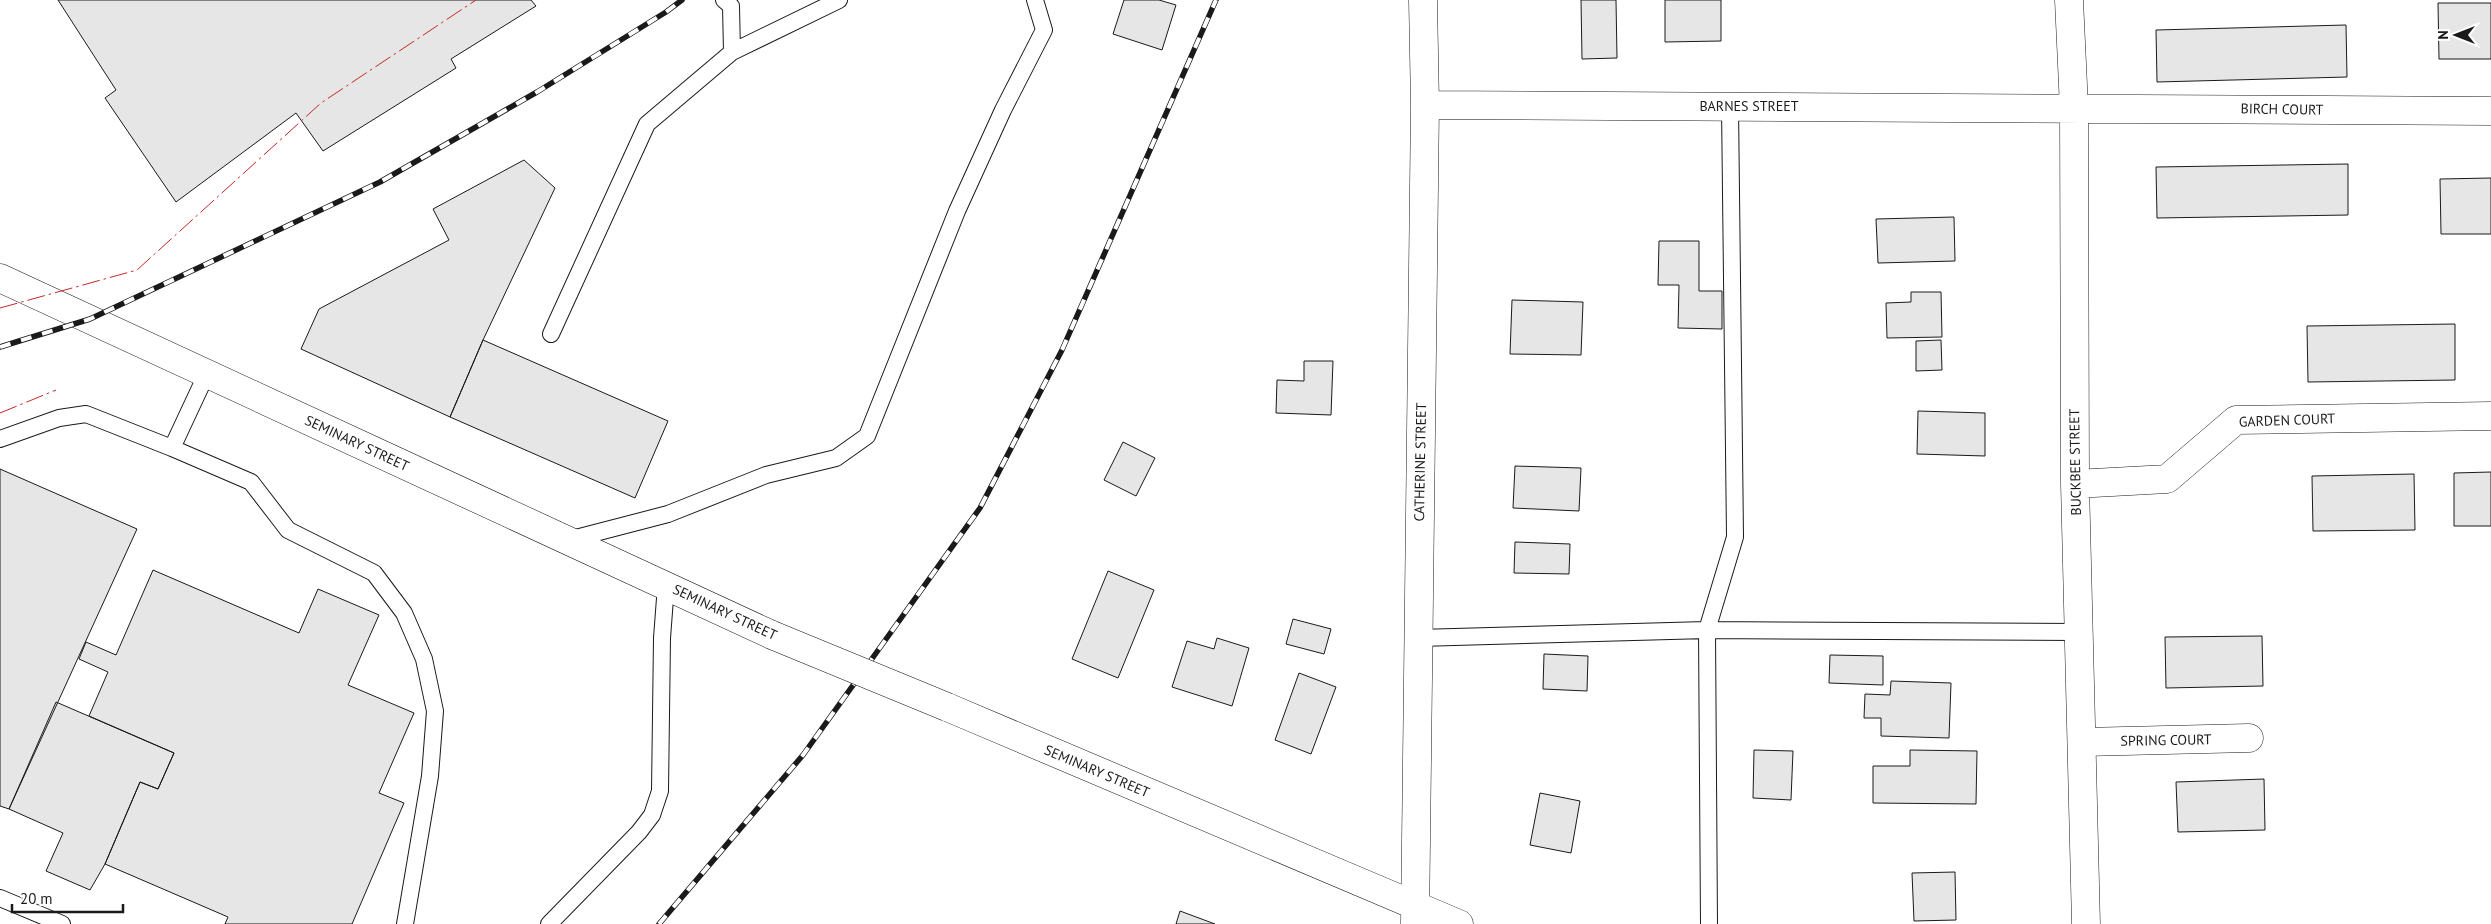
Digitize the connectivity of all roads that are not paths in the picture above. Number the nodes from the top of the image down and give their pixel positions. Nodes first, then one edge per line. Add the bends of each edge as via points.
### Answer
1 (724, 0) edge
2 (839, 0) edge
3 (1035, 0) edge
4 (1423, 0) edge
5 (2069, 0) edge
6 (732, 52) junction
7 (1425, 105) junction
8 (1730, 106) junction
9 (2074, 107) junction
10 (2491, 110) edge
11 (0, 278) edge
12 (551, 334) dead end
13 (207, 373) junction
14 (2491, 416) edge
15 (0, 439) edge
16 (172, 448) junction
17 (2074, 484) junction
18 (568, 540) junction
19 (666, 585) junction
20 (1707, 630) junction
21 (2080, 632) junction
22 (1418, 638) junction
23 (2249, 738) dead end
24 (2082, 742) junction
25 (0, 898) edge
26 (1415, 915) edge
27 (62, 924) edge
28 (405, 924) edge
29 (549, 924) edge
30 (1459, 924) edge
31 (1709, 924) edge
32 (2086, 924) edge

1 - 6 lane via 731,6
2 - 6 lane
3 - 18 lane via 1044,30 957,212 867,436 836,458 766,475 668,514
4 - 7 street, CATHERINE STREET
5 - 9 street, BUCKBEE STREET
6 - 12 lane via 647,124
7 - 8 street, BARNES STREET
7 - 22 street, CATHERINE STREET
8 - 9 street, BARNES STREET
8 - 20 lane via 1736,537
9 - 10 street, BIRCH COURT
9 - 17 street, BUCKBEE STREET
11 - 13 street, SEMINARY STREET
13 - 16 lane
13 - 18 street, SEMINARY STREET
14 - 17 street, GARDEN COURT via 2236,420 2167,479
15 - 16 lane via 59,418 86,414
16 - 28 lane via 251,482 288,530 374,573 404,613 424,660 435,711 430,776
17 - 21 street, BUCKBEE STREET
18 - 19 street, SEMINARY STREET
19 - 26 street, SEMINARY STREET, bridge via 772,635 947,708
19 - 29 lane via 660,791 652,815
20 - 21 lane
20 - 22 lane
20 - 31 lane
21 - 24 street, BUCKBEE STREET
22 - 26 street, CATHERINE STREET
23 - 24 street, SPRING COURT
24 - 32 street, BUCKBEE STREET
25 - 27 lane
26 - 30 street, SEMINARY STREET

